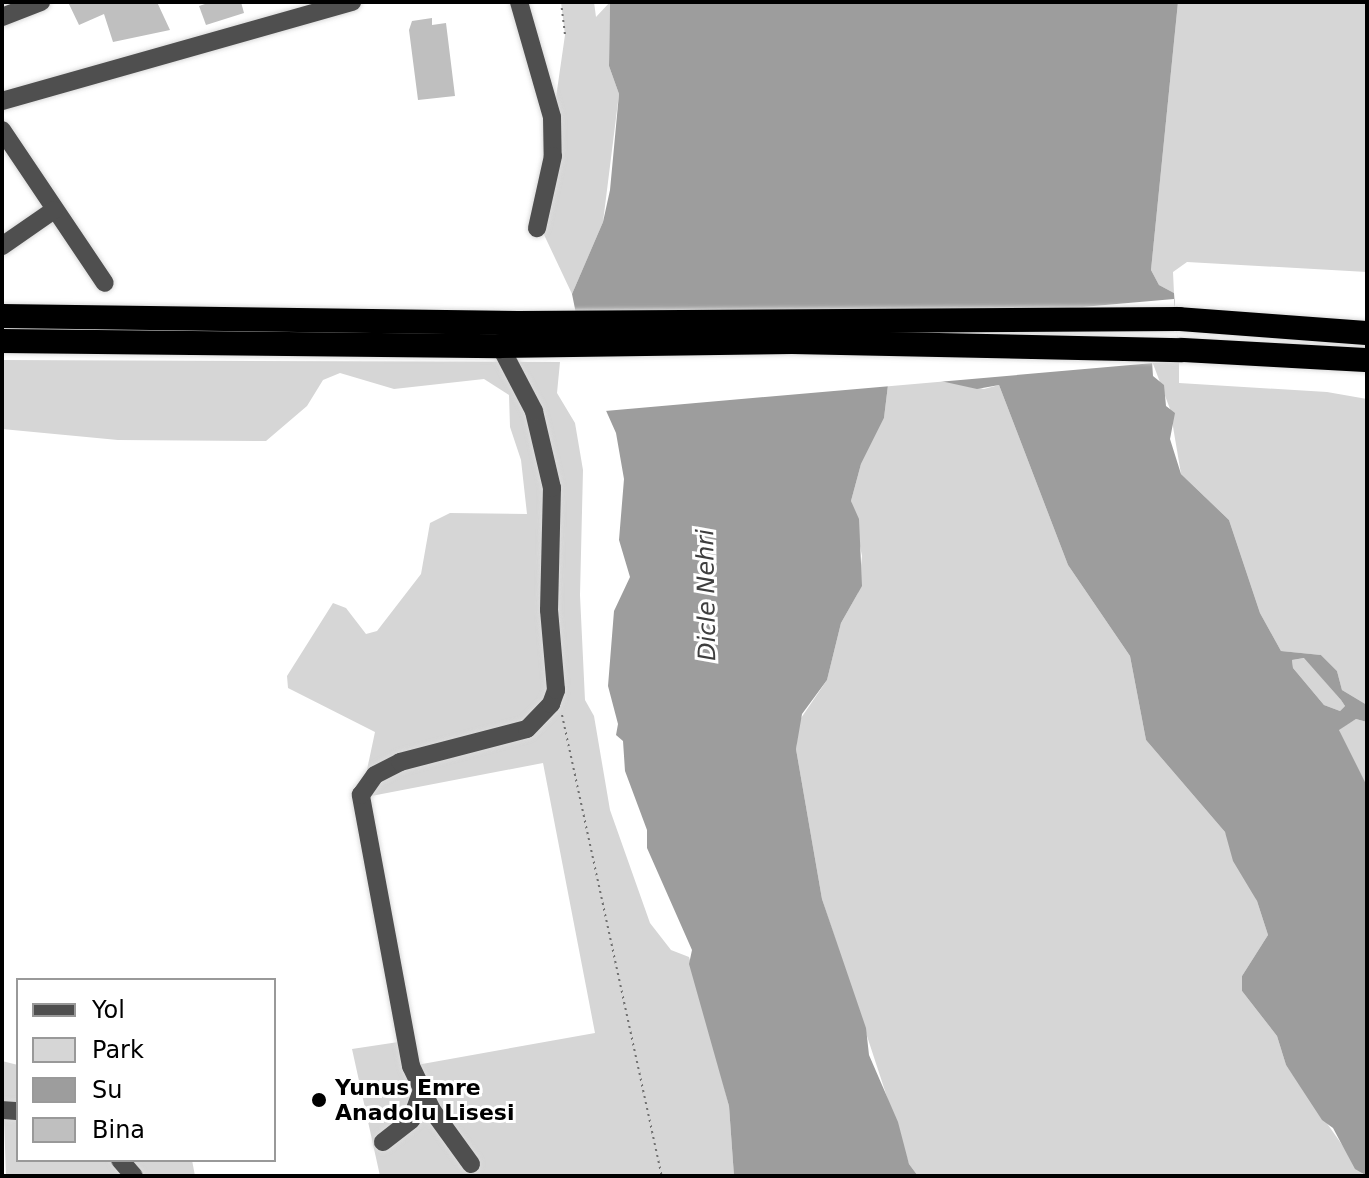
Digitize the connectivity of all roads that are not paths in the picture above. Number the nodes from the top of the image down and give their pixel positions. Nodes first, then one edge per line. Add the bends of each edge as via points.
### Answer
1 (41, 2) edge
2 (352, 2) edge
3 (519, 2) edge
4 (297, 8) edge
5 (2, 17) edge
6 (2, 101) edge
7 (2, 130) edge
8 (54, 210) junction
9 (537, 228) dead end
10 (2, 246) edge
11 (105, 283) dead end
12 (2, 316) edge
13 (1367, 333) edge
14 (513, 339) junction
15 (2, 341) edge
16 (1367, 360) edge
17 (421, 1093) junction
18 (383, 1142) dead end
19 (471, 1164) dead end

1 - 5 street
2 - 4 street
3 - 9 street via 552,117 553,156
4 - 6 street
7 - 8 street
8 - 10 street
8 - 11 street
12 - 14 highway
13 - 14 highway via 1179,319
14 - 15 highway
14 - 16 highway via 1182,350
14 - 17 street via 552,488 549,610 556,690 551,704 527,729 400,762 375,775 361,795 409,1058
17 - 18 street via 411,1120
17 - 19 street

